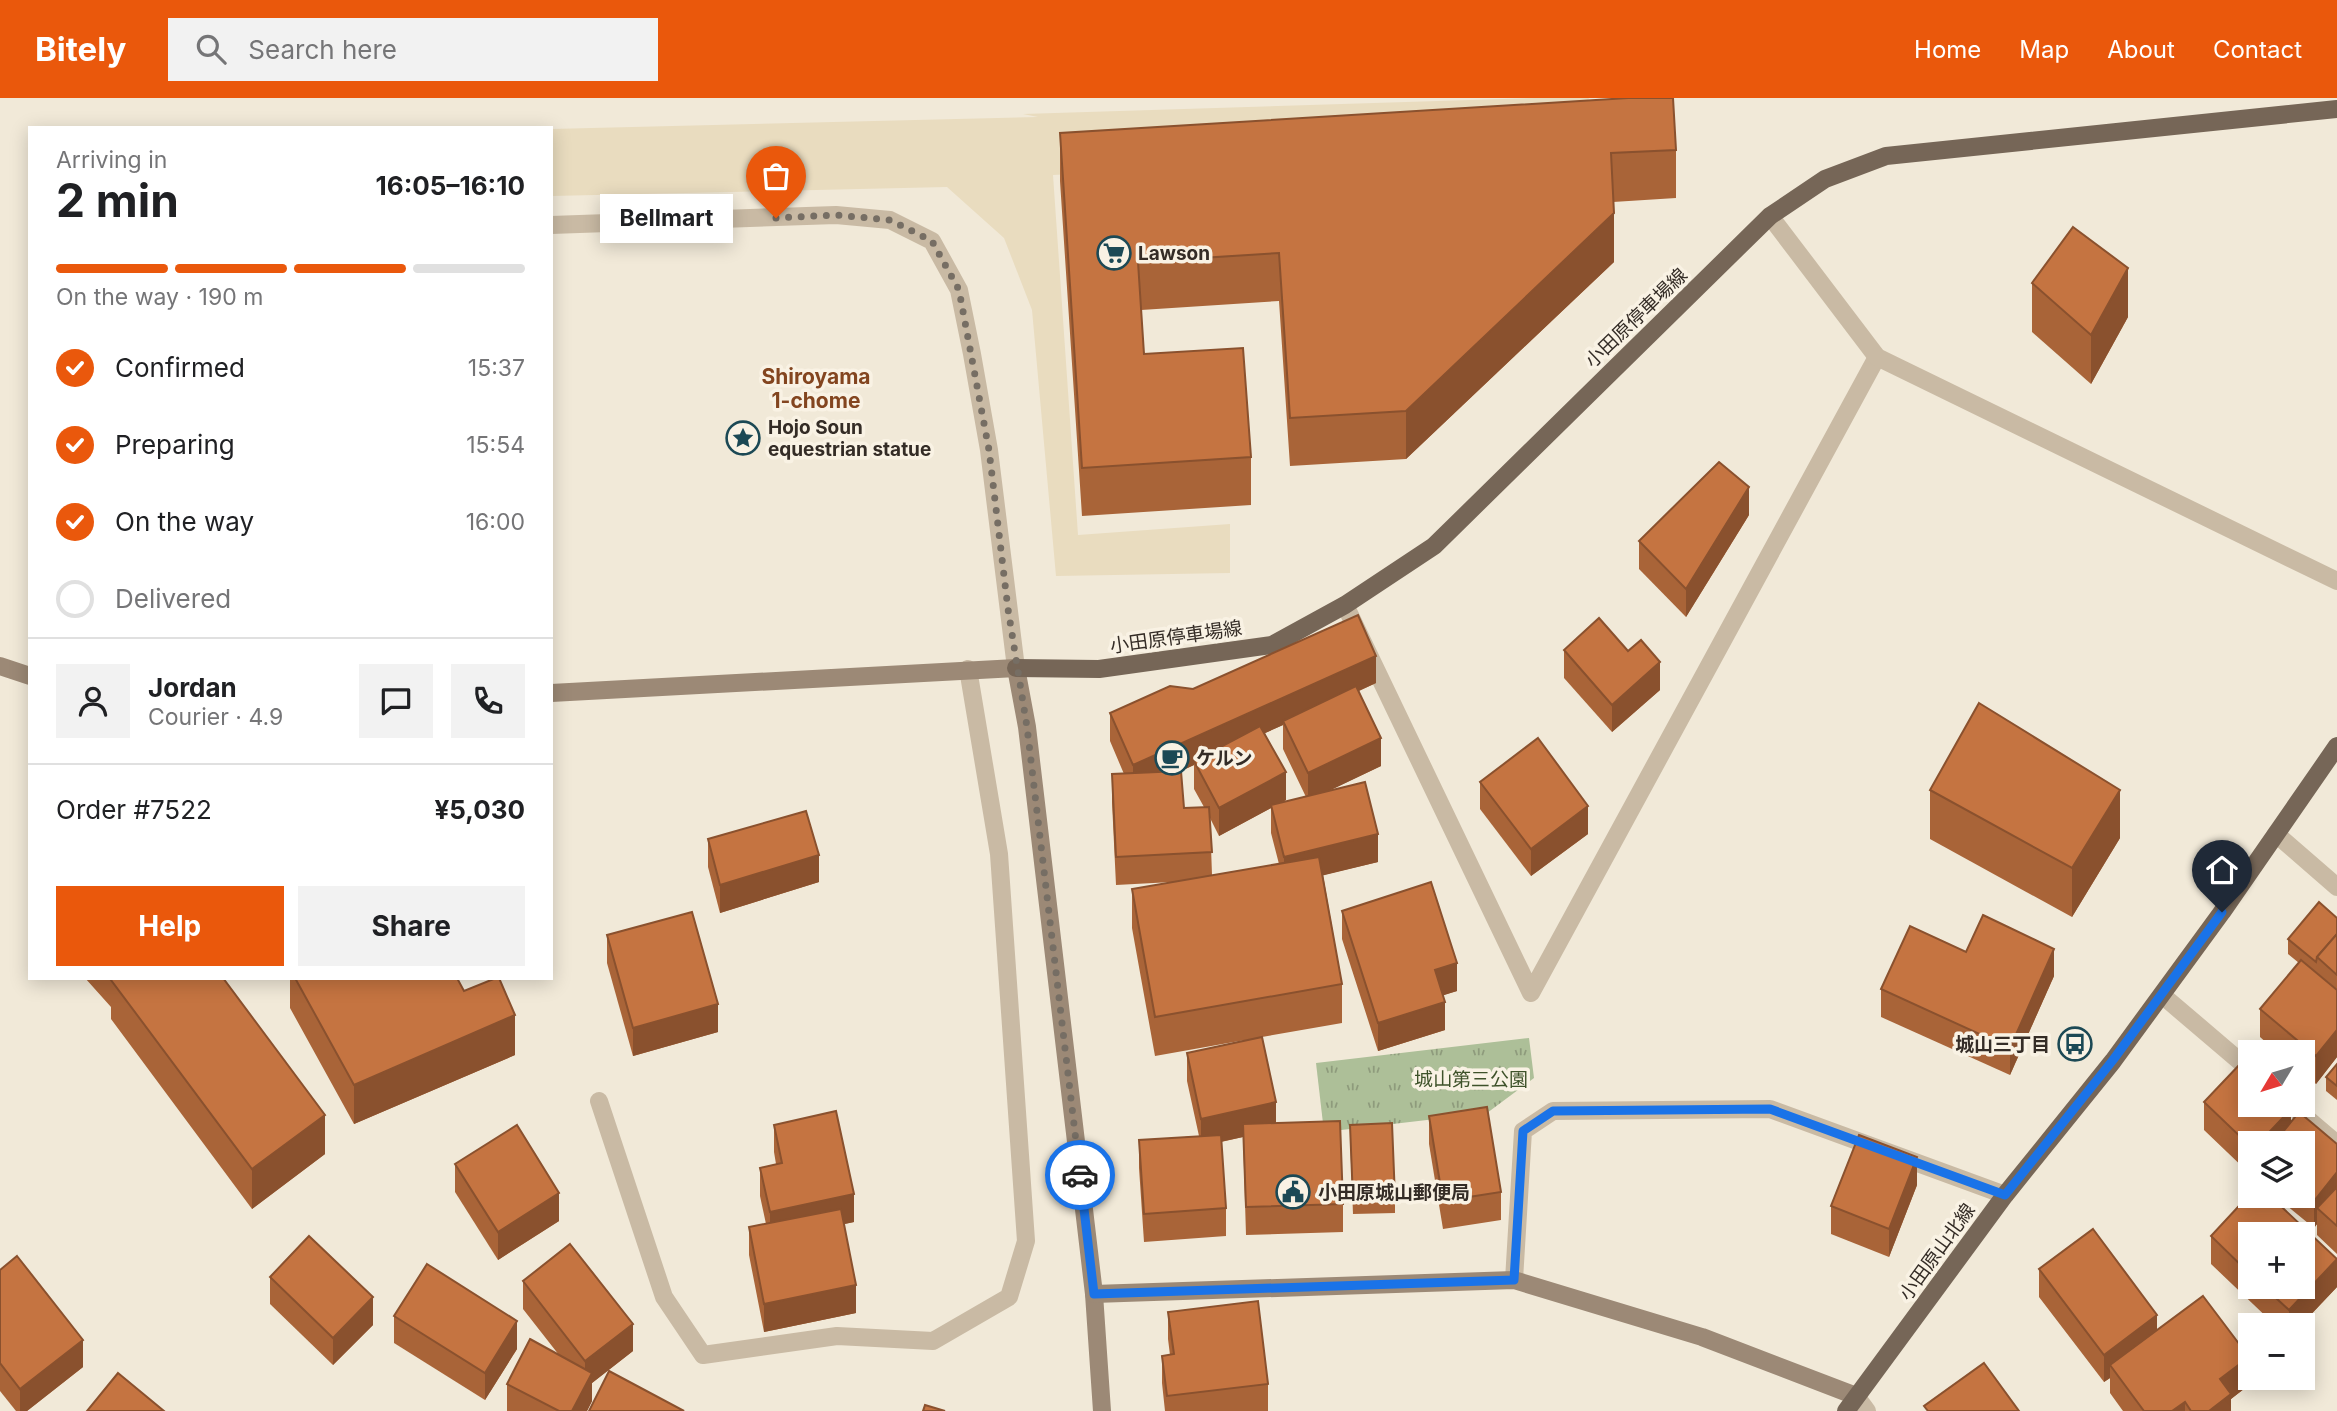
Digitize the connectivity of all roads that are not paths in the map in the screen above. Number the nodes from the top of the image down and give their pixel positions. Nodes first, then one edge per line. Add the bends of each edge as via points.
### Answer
1 (2337, 109) edge
2 (1770, 216) junction
3 (553, 225) edge
4 (1877, 357) junction
5 (2337, 581) edge
6 (1345, 606) junction
7 (0, 666) edge
8 (1016, 668) junction
9 (968, 669) junction
10 (28, 675) edge
11 (553, 693) edge
12 (2337, 746) edge
13 (2276, 834) junction
14 (2337, 887) edge
15 (2161, 995) junction
16 (2238, 1060) edge
17 (599, 1101) dead end
18 (2305, 1117) edge
19 (2337, 1144) edge
20 (2005, 1195) junction
21 (1514, 1280) junction
22 (1094, 1294) junction
23 (1856, 1406) edge
24 (1102, 1411) edge

1 - 2 main road, 小田原停車場線 via 1886,156 1825,179
2 - 4 street
2 - 6 main road, 小田原停車場線 via 1434,546
3 - 8 street via 836,215 890,220 932,241 959,290 972,354 989,450
4 - 5 street
4 - 6 street via 1531,993
6 - 8 main road, 小田原停車場線 via 1272,645 1099,669
7 - 10 street
8 - 9 street
8 - 22 street via 1027,727
9 - 11 street
9 - 17 street via 999,854 1026,1241 1009,1297 933,1341 837,1336 703,1355 664,1297
12 - 13 main road, 小田原山北線
13 - 14 street
13 - 15 main road, 小田原山北線
15 - 16 street
15 - 20 main road, 小田原山北線
18 - 19 street
20 - 21 street via 1770,1109 1553,1111 1523,1131
20 - 23 main road, 小田原山北線
21 - 22 street
21 - 23 street via 1702,1337
22 - 24 street

